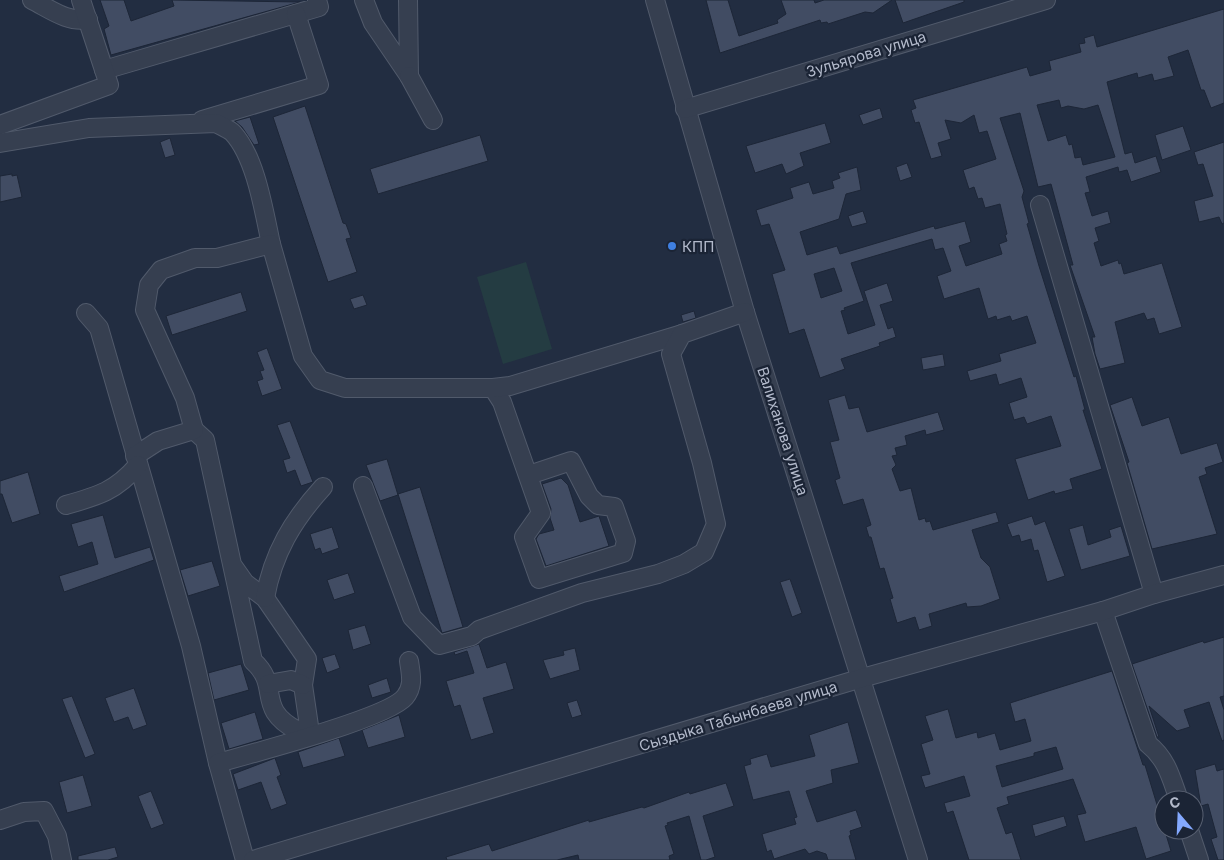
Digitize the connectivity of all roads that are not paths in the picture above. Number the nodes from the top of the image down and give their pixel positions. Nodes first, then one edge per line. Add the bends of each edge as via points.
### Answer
1 (32, 0) edge
2 (81, 0) edge
3 (317, 0) edge
4 (364, 0) edge
5 (408, 0) edge
6 (655, 0) edge
7 (1046, 0) edge
8 (296, 14) junction
9 (88, 18) junction
10 (104, 70) junction
11 (410, 76) junction
12 (685, 109) junction
13 (433, 120) dead end
14 (194, 122) junction
15 (0, 124) edge
16 (0, 143) edge
17 (1040, 205) dead end
18 (271, 244) junction
19 (745, 312) junction
20 (86, 313) dead end
21 (682, 334) junction
22 (493, 388) junction
23 (194, 430) junction
24 (137, 460) junction
25 (530, 475) junction
26 (364, 486) dead end
27 (323, 487) dead end
28 (66, 505) dead end
29 (234, 566) junction
30 (1224, 575) edge
31 (1154, 594) junction
32 (265, 598) junction
33 (1103, 612) junction
34 (409, 661) dead end
35 (862, 678) junction
36 (268, 684) junction
37 (303, 685) junction
38 (306, 732) junction
39 (218, 763) junction
40 (1175, 790) edge
41 (0, 820) edge
42 (1192, 840) edge
43 (300, 854) edge
44 (62, 860) edge
45 (245, 860) edge
46 (252, 860) edge
47 (918, 860) edge
48 (1199, 860) edge

1 - 9 street via 69,19 79,21
2 - 9 street
3 - 8 street via 319,7
4 - 11 street via 373,23
5 - 11 street
6 - 12 street, Валиханова улица
7 - 12 street, Зульярова улица
8 - 10 street
8 - 14 street via 319,86
9 - 10 street
10 - 15 street via 109,85
11 - 13 street
12 - 19 street, Валиханова улица
14 - 16 street via 89,128
14 - 18 street via 216,123 232,132 245,150
17 - 31 street
18 - 22 street via 303,356 320,380 345,388
18 - 23 street via 217,258 194,258 161,270 149,285 145,310 182,390
19 - 21 street
19 - 35 street, Валиханова улица
20 - 24 street via 99,328
21 - 22 street via 510,386
21 - 26 street via 672,354 716,524 704,552 684,564 658,574 582,593 479,630 472,636 439,645 412,617
22 - 25 street via 502,402
23 - 24 street via 158,441
23 - 29 street via 204,440
24 - 28 street via 115,488 100,496
24 - 39 street via 188,636
25 - 25 street via 542,513 524,537 538,579 623,553 626,541 614,507 598,505 571,460
27 - 32 street via 303,509 276,554
29 - 32 street via 245,583
29 - 36 street via 253,661 268,677
30 - 31 street, Сыздыка Табынбаева улица
31 - 33 street, Сыздыка Табынбаева улица
32 - 37 street via 307,659
33 - 35 street, Сыздыка Табынбаева улица
33 - 40 street via 1148,744 1160,754
34 - 38 street via 412,683 404,698 384,711
35 - 43 street, Сыздыка Табынбаева улица
35 - 47 street, Валиханова улица
36 - 37 street via 291,680
36 - 38 street via 275,715 285,725
37 - 38 street
38 - 39 street
39 - 45 street
41 - 44 street via 24,812 44,811 57,836
42 - 48 street
43 - 46 street, Сыздыка Табынбаева улица

